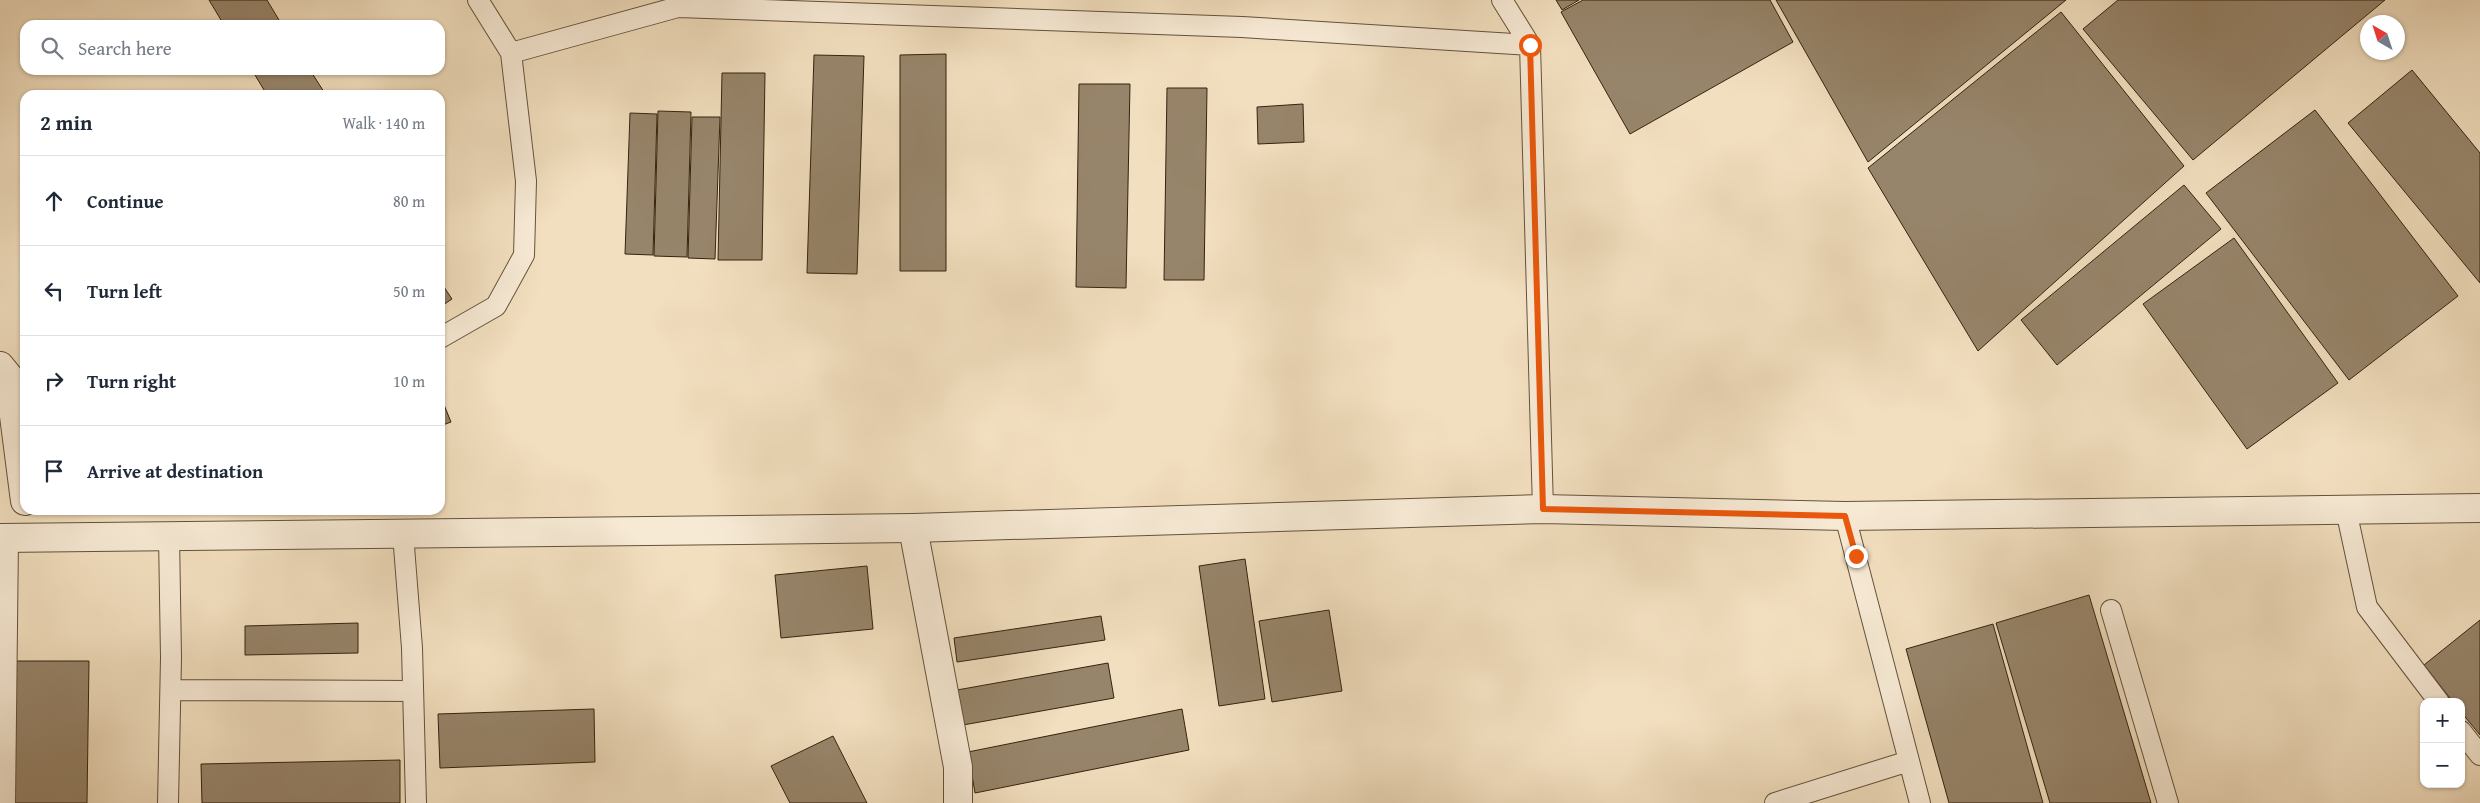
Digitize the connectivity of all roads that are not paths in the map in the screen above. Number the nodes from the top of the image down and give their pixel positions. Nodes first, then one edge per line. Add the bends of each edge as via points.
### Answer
1 (478, 0) edge
2 (1502, 0) edge
3 (1530, 45) junction
4 (511, 53) junction
5 (445, 335) edge
6 (11, 374) edge
7 (20, 456) edge
8 (2480, 508) edge
9 (1543, 509) junction
10 (2346, 510) junction
11 (23, 515) edge
12 (1845, 516) junction
13 (913, 528) junction
14 (403, 534) junction
15 (169, 536) junction
16 (11, 538) edge
17 (2111, 610) dead end
18 (171, 690) junction
19 (413, 691) junction
20 (2436, 698) edge
21 (2465, 736) edge
22 (2480, 755) edge
23 (1909, 761) junction
24 (1, 803) edge
25 (168, 803) edge
26 (416, 803) edge
27 (958, 803) edge
28 (1775, 803) edge
29 (1920, 803) edge
30 (2168, 803) edge

1 - 4 lane
2 - 3 lane
3 - 4 lane via 1242,27 678,7
3 - 9 lane
4 - 5 lane via 526,181 524,255 496,306
6 - 7 street
8 - 10 street
9 - 12 street
9 - 13 street
10 - 12 street
10 - 20 lane via 2367,607
11 - 16 street
12 - 23 lane
13 - 14 street
13 - 27 street via 958,767
14 - 15 street
14 - 19 lane
15 - 16 street
15 - 18 lane
16 - 24 street
17 - 30 lane
18 - 19 lane
18 - 25 lane
19 - 26 lane
21 - 22 lane
23 - 28 lane
23 - 29 lane

